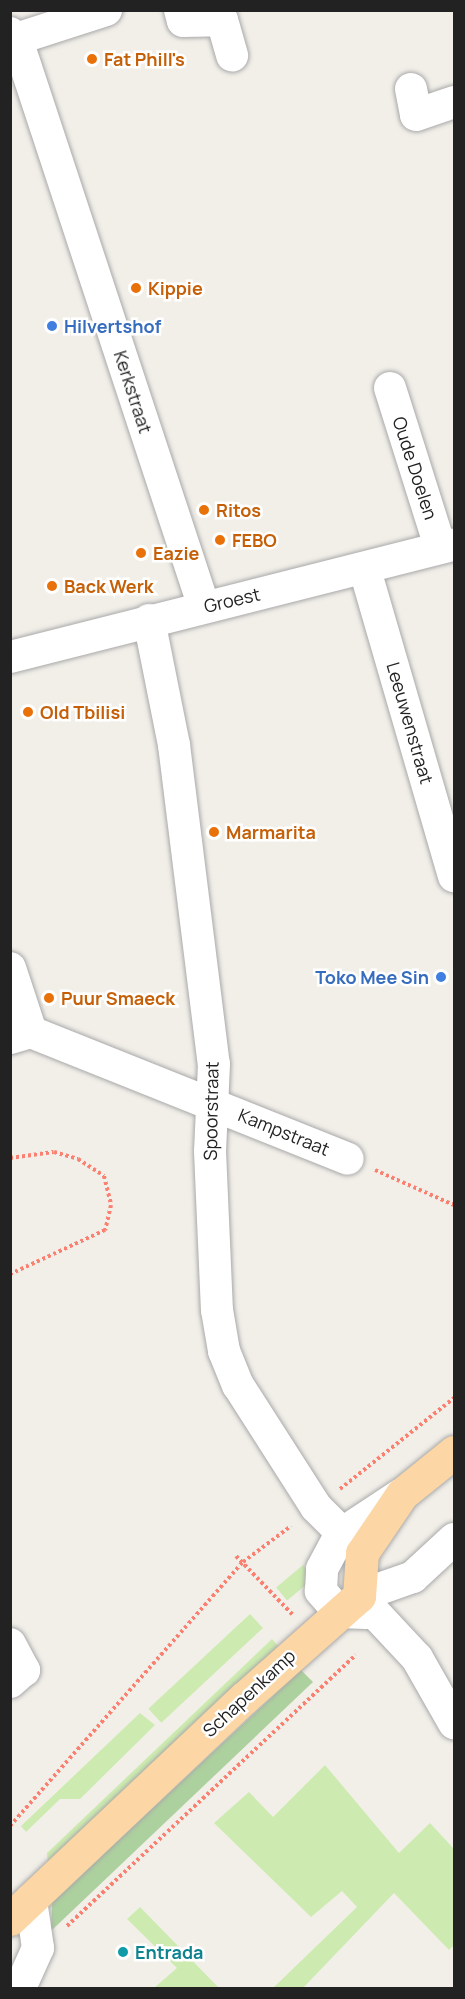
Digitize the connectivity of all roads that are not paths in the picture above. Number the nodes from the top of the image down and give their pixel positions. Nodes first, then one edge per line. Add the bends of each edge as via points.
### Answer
1 (106, 10) edge
2 (180, 10) edge
3 (13, 38) edge
4 (232, 56) dead end
5 (411, 89) dead end
6 (454, 102) edge
7 (390, 388) dead end
8 (447, 546) edge
9 (365, 570) junction
10 (204, 607) junction
11 (149, 620) junction
12 (10, 657) edge
13 (454, 876) edge
14 (10, 968) edge
15 (21, 1035) edge
16 (214, 1106) junction
17 (348, 1158) road end
18 (454, 1452) edge
19 (454, 1539) edge
20 (351, 1543) junction
21 (358, 1607) junction
22 (10, 1644) edge
23 (10, 1682) edge
24 (452, 1710) edge
25 (21, 1909) edge
26 (20, 1989) edge

1 - 3 street, Kerkstraat
2 - 4 street via 183,21 222,20
3 - 10 street, Kerkstraat
5 - 6 street via 416,115
7 - 8 street, Oude Doelen
8 - 9 street, Groest
9 - 10 street, Groest
9 - 13 street, Leeuwenstraat
10 - 11 street, Groest
11 - 12 street, Groest
11 - 16 street, Spoorstraat via 174,745 214,1064
14 - 15 street
15 - 16 street, Kampstraat
16 - 17 street, Kampstraat
16 - 20 street, Spoorstraat via 210,1151 217,1310 224,1352 238,1385 316,1507
18 - 20 main road
19 - 21 street via 413,1577
20 - 21 main road
21 - 24 street via 417,1658
21 - 25 main road, Schapenkamp
22 - 23 street via 24,1670
25 - 26 street via 38,1948

